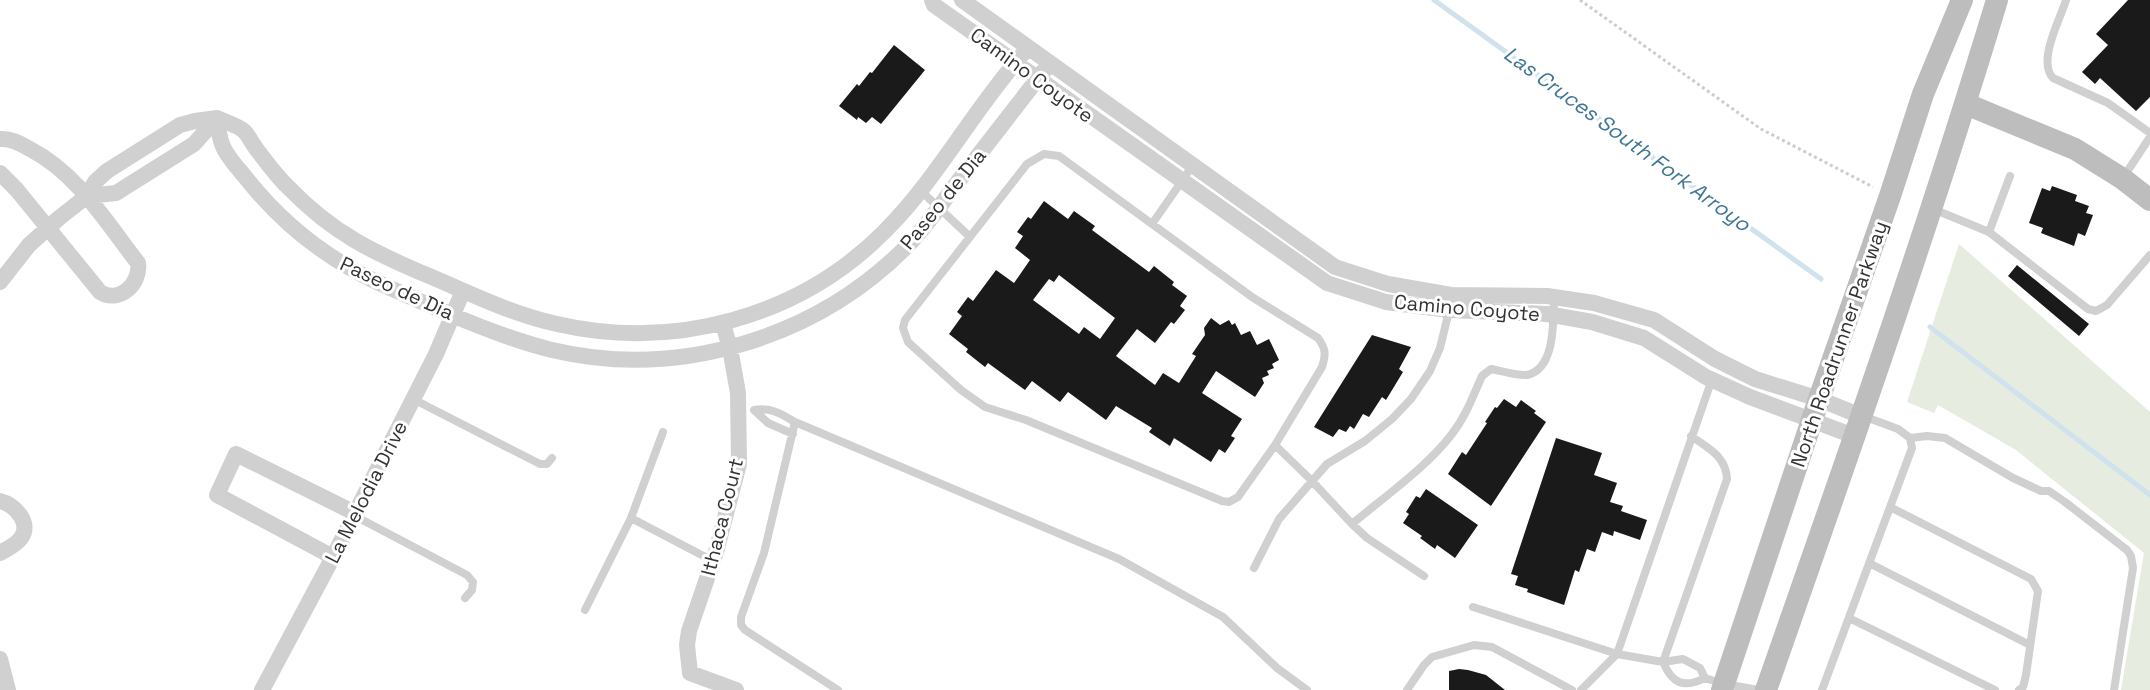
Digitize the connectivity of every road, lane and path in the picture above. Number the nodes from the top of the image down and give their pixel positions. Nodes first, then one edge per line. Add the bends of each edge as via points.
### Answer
1 (932, 0) edge
2 (962, 0) edge
3 (1580, 0) edge
4 (1962, 0) edge
5 (1997, 0) edge
6 (2067, 0) edge
7 (1028, 48) junction
8 (1015, 63) junction
9 (1050, 63) junction
10 (1037, 79) junction
11 (1966, 104) junction
12 (217, 118) junction
13 (2149, 132) edge
14 (0, 139) edge
15 (1193, 165) junction
16 (0, 173) edge
17 (2010, 176) dead end
18 (2123, 179) junction
19 (1182, 181) junction
20 (920, 190) junction
21 (87, 196) junction
22 (1890, 196) junction
23 (2150, 200) edge
24 (938, 208) junction
25 (1930, 208) junction
26 (1152, 224) junction
27 (47, 228) junction
28 (1989, 232) junction
29 (970, 237) junction
30 (2150, 255) edge
31 (0, 282) edge
32 (463, 291) junction
33 (1554, 297) junction
34 (1450, 302) junction
35 (454, 315) junction
36 (1553, 315) junction
37 (723, 324) junction
38 (730, 348) junction
39 (1712, 380) junction
40 (413, 399) junction
41 (1820, 399) junction
42 (747, 408) junction
43 (1812, 421) junction
44 (795, 422) junction
45 (1858, 426) junction
46 (663, 432) dead end
47 (793, 434) junction
48 (1691, 436) junction
49 (1910, 438) junction
50 (1275, 445) junction
51 (552, 458) dead end
52 (1311, 480) junction
53 (0, 501) edge
54 (1890, 507) junction
55 (354, 514) junction
56 (631, 518) junction
57 (1352, 525) junction
58 (0, 553) edge
59 (333, 557) junction
60 (713, 561) junction
61 (1869, 563) junction
62 (1254, 568) dead end
63 (1424, 576) dead end
64 (465, 598) dead end
65 (1473, 607) dead end
66 (585, 610) dead end
67 (1849, 618) junction
68 (2030, 645) junction
69 (1617, 654) junction
70 (0, 659) edge
71 (1664, 662) junction
72 (1717, 684) edge
73 (8, 690) edge
74 (262, 690) edge
75 (736, 690) edge
76 (838, 690) edge
77 (1307, 690) edge
78 (1407, 690) edge
79 (1572, 690) edge
80 (1581, 690) edge
81 (1759, 690) edge
82 (1766, 690) edge
83 (1822, 690) edge
84 (1995, 690) edge
85 (2019, 690) edge
86 (2114, 690) edge

1 - 8 street, Camino Coyote
2 - 7 street, Camino Coyote
3 - 22 path via 1761,129
4 - 22 main road, North Roadrunner Parkway via 1923,94
5 - 11 main road
6 - 13 lane via 2049,50 2048,73 2108,103
7 - 8 street, Paseo de Dia
7 - 9 street, Camino Coyote
8 - 10 street, Camino Coyote
8 - 20 street, Paseo de Dia
9 - 10 street, Paseo de Dia
9 - 15 street, Camino Coyote
10 - 19 street, Camino Coyote
10 - 24 street, Paseo de Dia
11 - 18 main road via 2075,149
11 - 25 main road
12 - 21 street via 194,144 116,193
12 - 21 street via 180,126 107,171
12 - 32 street, Paseo de Dia via 244,131 287,187 339,230 387,258
12 - 35 street, Paseo de Dia via 222,144 230,157 262,197 298,231 363,276
13 - 18 lane
14 - 21 street via 21,144 46,158
15 - 19 lane
15 - 34 street, Camino Coyote via 1335,267
16 - 27 street
17 - 28 lane
18 - 23 main road
19 - 26 lane
19 - 34 street, Camino Coyote via 1327,283 1386,302
20 - 24 lane
20 - 37 street, Paseo de Dia via 885,231 843,267 790,298
21 - 27 street
21 - 27 street via 138,263 136,280 128,289 110,297 99,292
22 - 41 main road, North Roadrunner Parkway
24 - 29 lane
24 - 38 street, Paseo de Dia via 894,259 844,297 794,325
25 - 28 lane
25 - 45 main road
26 - 29 lane via 1059,156 1044,154 1027,164
26 - 50 lane via 1252,297 1318,338 1325,347 1322,367
27 - 31 street
28 - 30 lane via 2088,309 2096,311 2107,305
29 - 50 lane via 905,320 903,328 908,342 973,399 1222,501 1238,497
32 - 35 street, La Melodia Drive
32 - 37 street, Paseo de Dia via 543,320 584,329 661,333
33 - 34 street, Camino Coyote
33 - 36 lane
33 - 41 street, Camino Coyote via 1594,303 1654,320 1755,380
34 - 36 street, Camino Coyote
34 - 52 lane via 1437,356 1411,399 1365,441 1327,464
35 - 38 street, Paseo de Dia via 528,343 596,357 664,358
35 - 40 street, La Melodia Drive
36 - 39 street, Camino Coyote via 1644,338
36 - 57 lane via 1551,346 1544,366 1526,375 1485,371 1452,434 1429,459
37 - 38 street, Ithaca Court
38 - 42 street, Ithaca Court via 738,393
39 - 43 street, Camino Coyote
39 - 48 lane
40 - 51 lane via 540,464
40 - 55 street, La Melodia Drive
41 - 43 main road, North Roadrunner Parkway
41 - 45 street, Camino Coyote
42 - 44 lane via 774,410
42 - 47 lane
42 - 60 street, Ithaca Court via 740,464
43 - 45 street, Camino Coyote
43 - 72 main road, North Roadrunner Parkway
44 - 47 lane
44 - 77 lane via 1119,560 1222,617
45 - 49 lane via 1898,429
45 - 82 main road
46 - 56 lane
47 - 76 lane via 764,553 741,625
48 - 69 lane
48 - 71 lane via 1718,455 1726,479
49 - 54 lane via 1912,448
49 - 86 lane via 1945,438 2013,478 2049,492 2127,550 2133,568
50 - 52 lane
52 - 57 lane
52 - 62 lane via 1279,519
53 - 58 street via 14,507 24,526 20,539
54 - 61 lane
54 - 68 lane via 2031,579 2038,591
55 - 59 street, La Melodia Drive
55 - 59 street via 236,454 217,495
55 - 64 lane via 467,575 473,582
56 - 60 lane
56 - 66 lane
57 - 63 lane
59 - 74 street, La Melodia Drive
60 - 75 street, Ithaca Court via 689,631 690,673
61 - 67 lane
61 - 68 lane
65 - 69 lane
67 - 83 lane
67 - 84 lane
68 - 85 lane via 2024,687
69 - 71 lane
69 - 80 lane
70 - 73 street
71 - 72 lane via 1683,659
71 - 72 lane via 1669,674 1679,682
72 - 81 lane
78 - 79 lane via 1432,657 1474,645 1492,646

